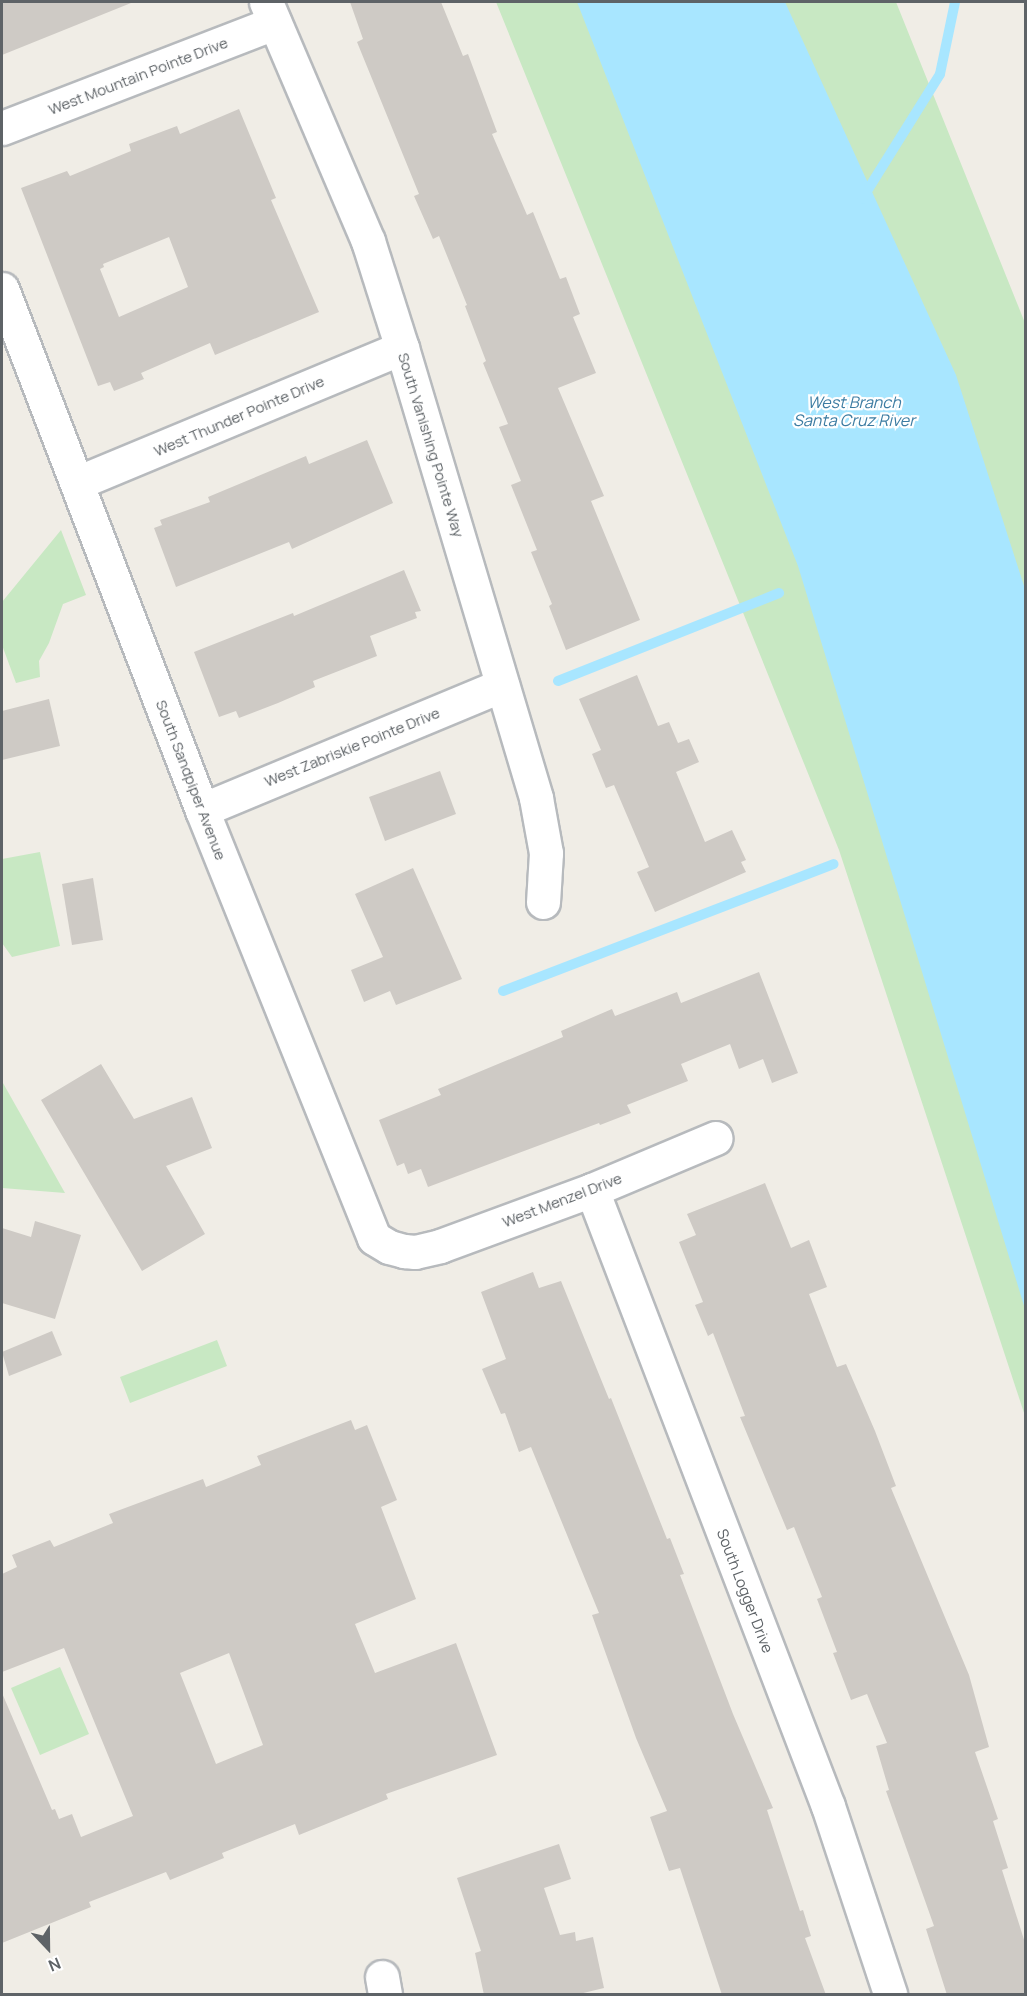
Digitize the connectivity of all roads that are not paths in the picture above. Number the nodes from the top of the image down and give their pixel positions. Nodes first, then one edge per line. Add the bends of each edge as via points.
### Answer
1 (270, 12) edge
2 (2, 128) edge
3 (2, 290) edge
4 (402, 348) junction
5 (77, 483) junction
6 (502, 685) junction
7 (202, 810) junction
8 (543, 902) dead end
9 (716, 1137) dead end
10 (592, 1190) junction
11 (404, 1251) joint
12 (890, 1995) edge

1 - 2 street, West Mountain Pointe Drive
1 - 4 street, South Vanishing Pointe Way via 368,241
3 - 5 street, South Sandpiper Avenue
4 - 5 street, West Thunder Pointe Drive
4 - 6 street, South Vanishing Pointe Way
5 - 7 street, South Sandpiper Avenue
6 - 7 street, West Zabriskie Pointe Drive
6 - 8 street, South Vanishing Pointe Way via 536,798 546,853
7 - 11 street, South Sandpiper Avenue via 367,1223 374,1238
9 - 10 street, West Menzel Drive
10 - 11 street, West Menzel Drive via 440,1246
10 - 12 street, South Logger Drive via 828,1806

